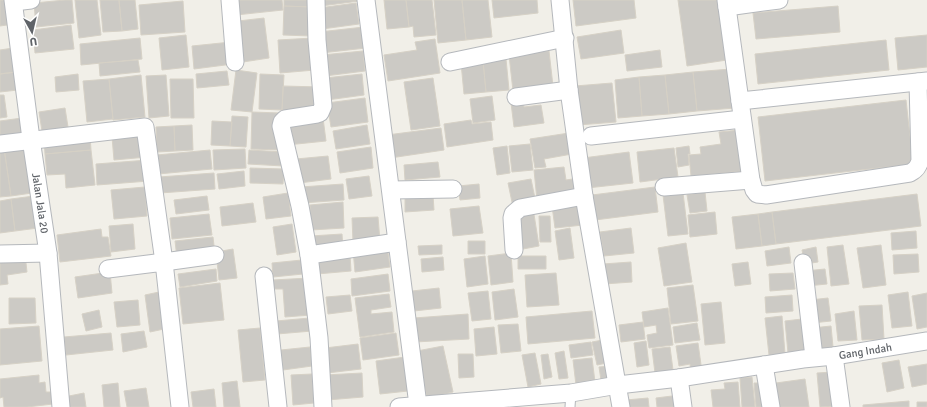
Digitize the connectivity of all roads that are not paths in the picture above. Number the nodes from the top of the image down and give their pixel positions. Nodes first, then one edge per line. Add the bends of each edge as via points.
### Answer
1 (31, 0) edge
2 (230, 0) edge
3 (316, 0) edge
4 (366, 0) edge
5 (560, 0) edge
6 (779, 0) edge
7 (14, 1) edge
8 (726, 3) edge
9 (565, 38) junction
10 (235, 62) dead end
11 (450, 62) dead end
12 (923, 82) edge
13 (569, 90) junction
14 (516, 97) dead end
15 (740, 101) junction
16 (742, 119) junction
17 (591, 136) dead end
18 (31, 139) junction
19 (0, 144) edge
20 (751, 180) junction
21 (664, 187) dead end
22 (453, 189) dead end
23 (391, 190) junction
24 (584, 196) junction
25 (397, 242) junction
26 (514, 250) dead end
27 (48, 253) junction
28 (0, 254) edge
29 (215, 255) dead end
30 (310, 255) junction
31 (164, 262) junction
32 (803, 263) dead end
33 (108, 269) dead end
34 (264, 276) dead end
35 (927, 341) edge
36 (834, 356) junction
37 (809, 358) junction
38 (764, 364) junction
39 (679, 378) junction
40 (618, 385) junction
41 (570, 400) edge
42 (475, 404) edge
43 (426, 405) edge
44 (61, 407) edge
45 (180, 407) edge
46 (278, 407) edge
47 (323, 407) edge
48 (399, 407) edge
49 (621, 407) edge
50 (683, 407) edge
51 (771, 407) edge
52 (841, 407) edge

1 - 7 street
2 - 10 street
3 - 30 street via 316,40 323,109 317,114 285,119 281,126
4 - 23 street
5 - 9 street
6 - 8 street
7 - 18 street, Jalan Jala 20
8 - 15 street
9 - 11 street
9 - 13 street
12 - 15 street
12 - 20 street via 920,161 918,167 910,173 766,195 757,194
13 - 14 street
13 - 24 street
15 - 16 street
16 - 17 street
16 - 20 street
18 - 19 street
18 - 27 street, Jalan Jala 20
18 - 31 street via 145,127
20 - 21 street
22 - 23 street
23 - 25 street
24 - 26 street via 516,210 512,218
24 - 40 street
25 - 30 street
25 - 43 street
27 - 28 street
27 - 44 street, Jalan Jala 20
29 - 31 street
30 - 47 street
31 - 33 street
31 - 45 street
32 - 37 street
34 - 46 street
35 - 36 street, Gang Indah
36 - 37 street, Gang Indah
36 - 52 street
37 - 38 street, Gang Indah
38 - 39 street, Gang Indah
38 - 51 street
39 - 40 street, Gang Indah
39 - 50 street
40 - 41 street, Gang Indah
40 - 49 street
41 - 42 street, Gang Indah
42 - 43 street, Gang Indah
43 - 48 street, Gang Indah

